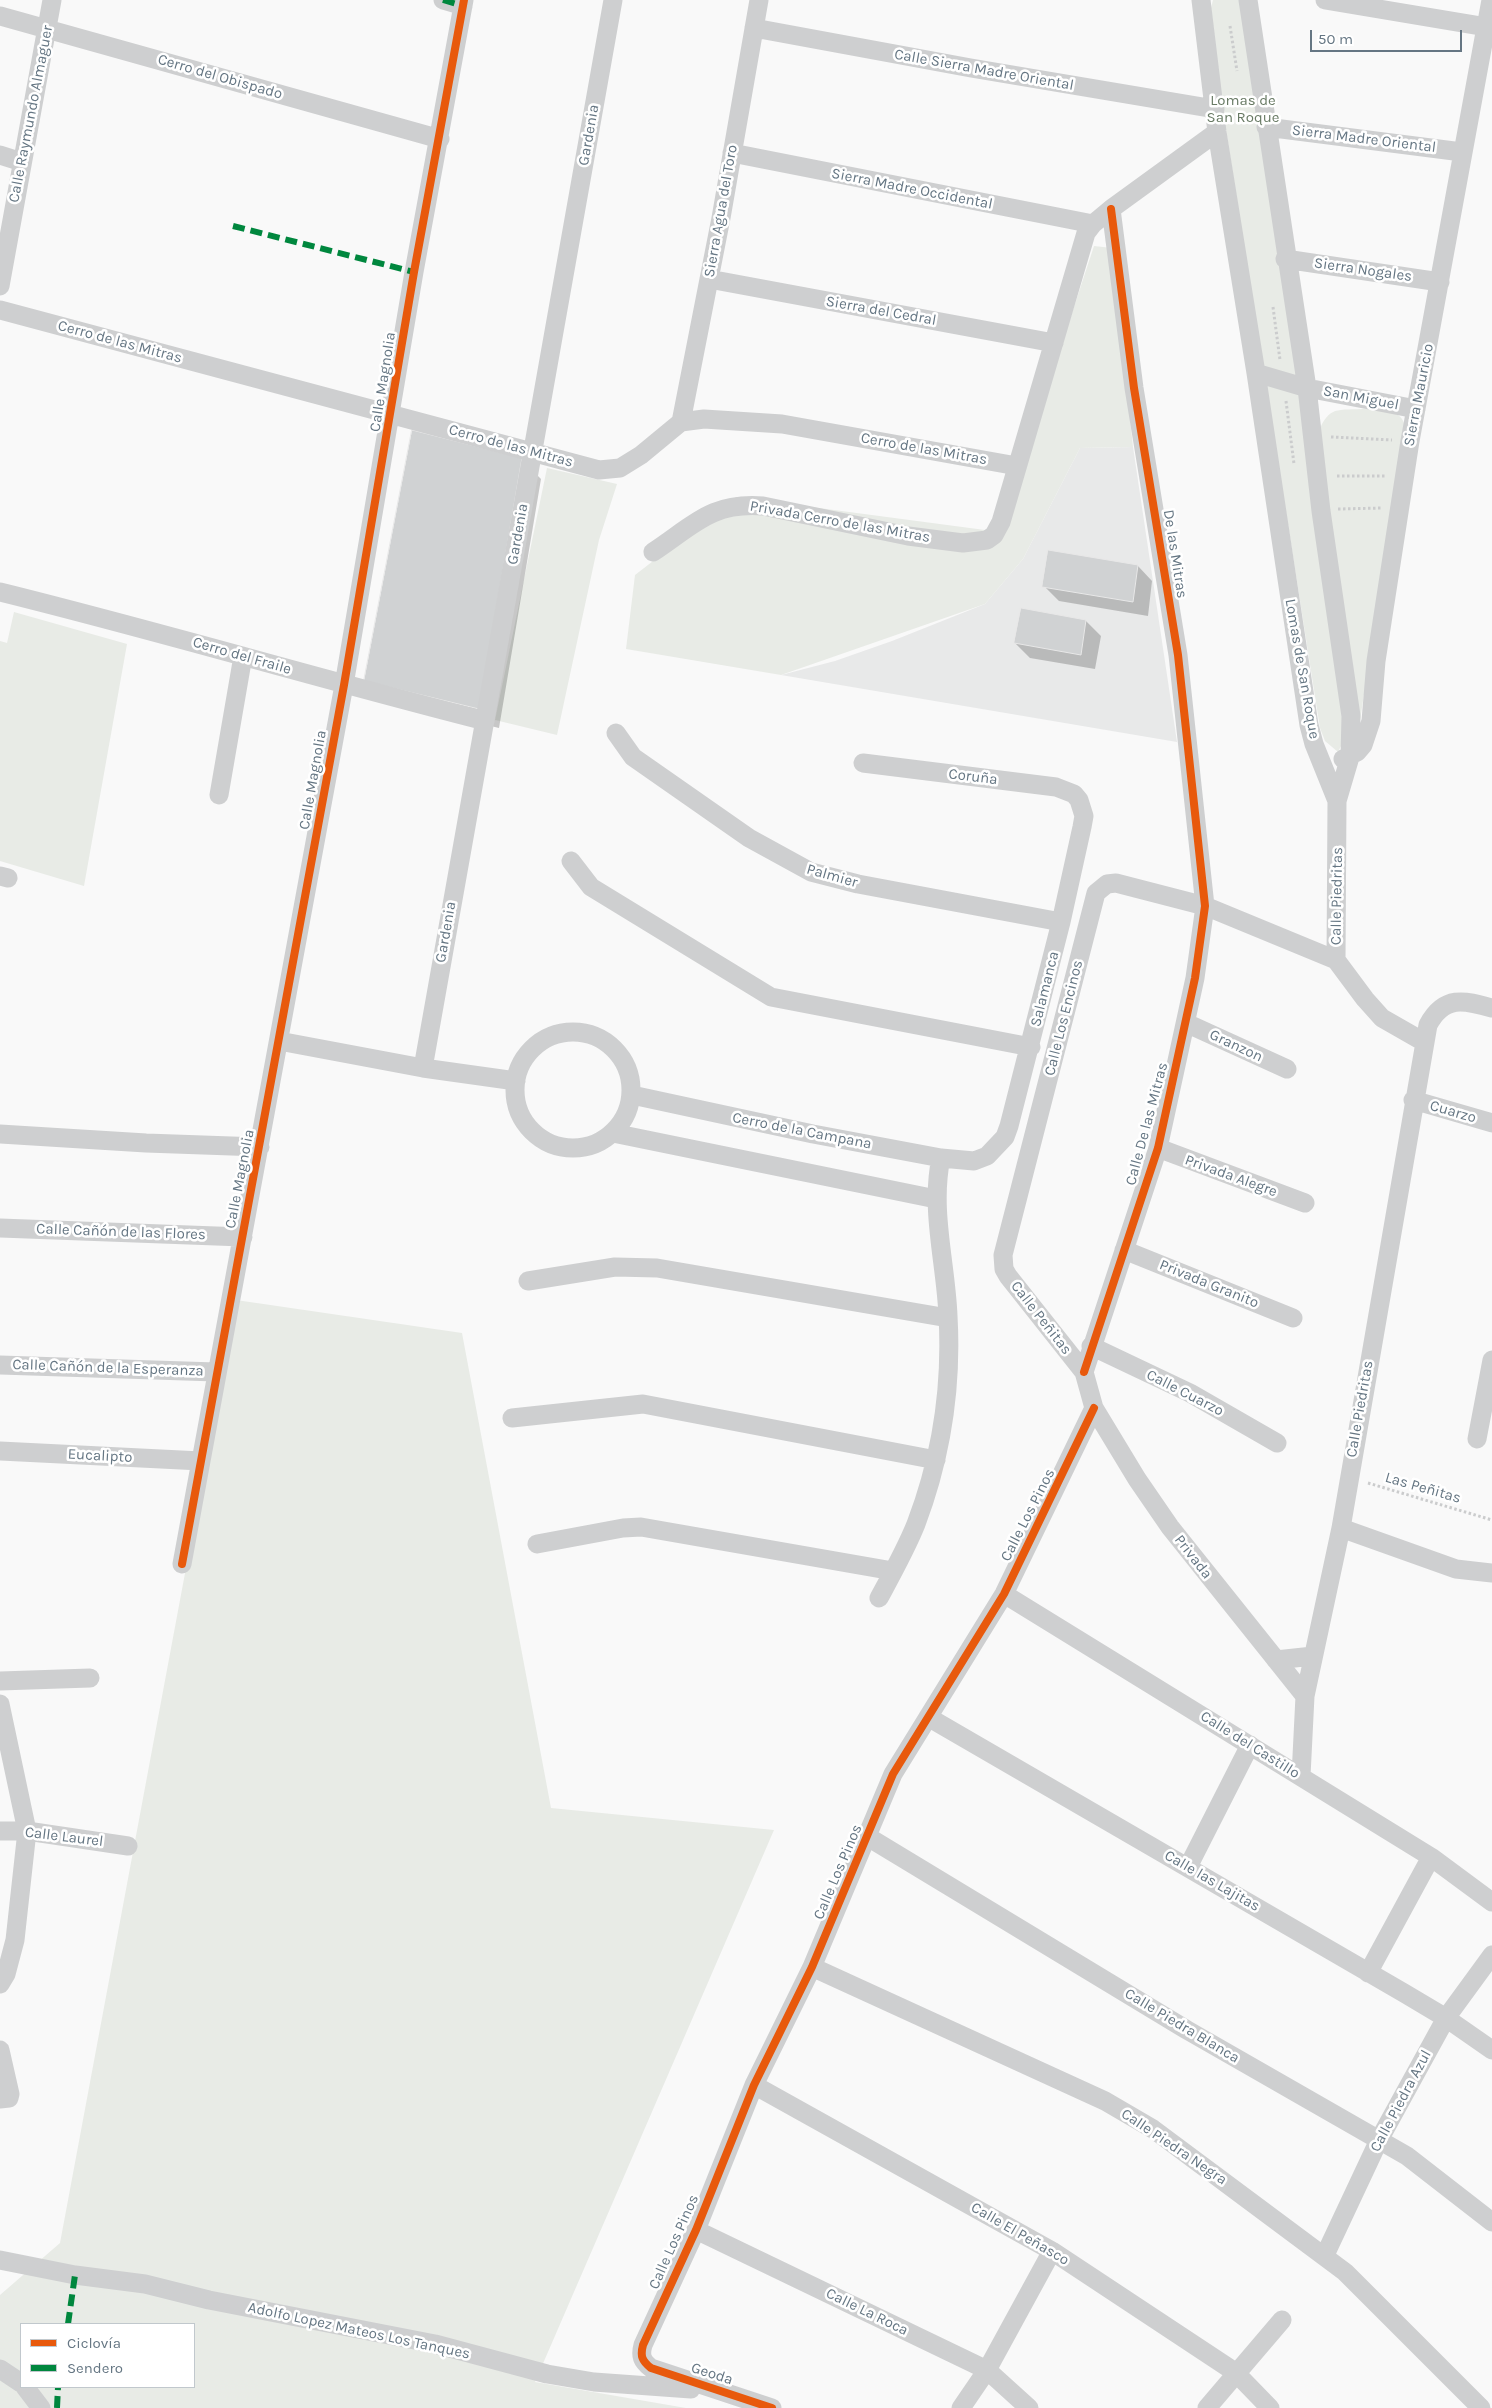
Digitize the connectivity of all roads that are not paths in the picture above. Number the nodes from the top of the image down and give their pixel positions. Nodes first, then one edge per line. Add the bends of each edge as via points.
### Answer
1 (52, 0) edge
2 (443, 0) edge
3 (613, 0) edge
4 (759, 0) edge
5 (1201, 0) edge
6 (1248, 0) edge
7 (1325, 0) edge
8 (1491, 0) edge
9 (463, 3) edge
10 (0, 16) edge
11 (1489, 27) edge
12 (754, 28) junction
13 (47, 29) junction
14 (1215, 109) junction
15 (1266, 127) junction
16 (1217, 132) junction
17 (440, 139) junction
18 (1462, 152) junction
19 (732, 153) junction
20 (0, 155) edge
21 (22, 162) junction
22 (1111, 208) junction
23 (1093, 224) junction
24 (1286, 259) junction
25 (709, 279) junction
26 (1440, 282) junction
27 (0, 286) edge
28 (0, 310) edge
29 (1054, 343) junction
30 (1256, 373) junction
31 (1307, 388) junction
32 (1416, 409) junction
33 (392, 413) junction
34 (681, 422) junction
35 (533, 452) junction
36 (1017, 466) junction
37 (653, 552) dead end
38 (0, 592) edge
39 (243, 656) junction
40 (344, 685) junction
41 (485, 721) junction
42 (616, 732) dead end
43 (1350, 757) junction
44 (863, 764) dead end
45 (1324, 767) junction
46 (219, 795) dead end
47 (1079, 800) joint
48 (1337, 801) junction
49 (571, 861) dead end
50 (1205, 906) junction
51 (1061, 922) junction
52 (1336, 960) junction
53 (1492, 1008) edge
54 (1186, 1023) junction
55 (279, 1041) junction
56 (1424, 1042) junction
57 (1031, 1046) junction
58 (423, 1068) junction
59 (1287, 1069) dead end
60 (516, 1081) junction
61 (632, 1095) junction
62 (1413, 1100) junction
63 (1492, 1124) edge
64 (613, 1133) junction
65 (0, 1134) edge
66 (260, 1148) junction
67 (1158, 1148) junction
68 (941, 1158) junction
69 (974, 1161) joint
70 (936, 1199) junction
71 (1305, 1203) dead end
72 (0, 1228) edge
73 (243, 1237) junction
74 (1124, 1250) junction
75 (1003, 1255) joint
76 (528, 1282) dead end
77 (948, 1318) junction
78 (1293, 1318) dead end
79 (1091, 1346) junction
80 (1492, 1360) edge
81 (0, 1365) edge
82 (216, 1372) junction
83 (1084, 1372) junction
84 (1094, 1408) junction
85 (512, 1418) dead end
86 (1477, 1439) dead end
87 (1277, 1443) dead end
88 (0, 1451) edge
89 (936, 1460) junction
90 (201, 1461) junction
91 (1341, 1528) junction
92 (537, 1544) dead end
93 (182, 1564) dead end
94 (893, 1571) junction
95 (1492, 1573) edge
96 (1004, 1594) junction
97 (879, 1598) dead end
98 (1313, 1656) junction
99 (1276, 1660) junction
100 (90, 1678) dead end
101 (0, 1681) edge
102 (1305, 1696) junction
103 (0, 1704) edge
104 (928, 1717) junction
105 (1250, 1744) junction
106 (1301, 1776) junction
107 (0, 1831) edge
108 (27, 1831) junction
109 (868, 1837) junction
110 (128, 1846) dead end
111 (1431, 1857) junction
112 (1188, 1867) junction
113 (1492, 1902) edge
114 (1492, 1955) edge
115 (812, 1967) junction
116 (1368, 1973) junction
117 (0, 1984) edge
118 (1446, 2018) junction
119 (0, 2050) edge
120 (1492, 2050) edge
121 (754, 2085) junction
122 (5, 2094) edge
123 (1379, 2140) junction
124 (1492, 2222) edge
125 (696, 2230) junction
126 (1052, 2251) junction
127 (1325, 2255) junction
128 (0, 2260) edge
129 (1282, 2320) dead end
130 (644, 2362) joint
131 (0, 2369) edge
132 (987, 2370) junction
133 (1235, 2372) junction
134 (20, 2383) edge
135 (26, 2388) edge
136 (719, 2391) junction
137 (42, 2408) edge
138 (772, 2408) edge
139 (961, 2408) edge
140 (1029, 2408) edge
141 (1207, 2408) edge
142 (1270, 2408) edge
143 (1481, 2408) edge

1 - 13 street, Calle Raymundo Almaguer
2 - 9 street
3 - 35 street, Gardenia
4 - 12 street, Sierra Agua del Toro
5 - 14 street, Lomas de San Roque
6 - 15 street
7 - 11 street
8 - 11 street, Sierra Mauricio
9 - 17 street, Calle Magnolia
10 - 13 street, Cerro del Obispado
11 - 18 street, Sierra Mauricio
12 - 14 street, Calle Sierra Madre Oriental
12 - 19 street, Sierra Agua del Toro
13 - 17 street, Cerro del Obispado
13 - 21 street, Calle Raymundo Almaguer
14 - 16 street, Lomas de San Roque
15 - 18 street, Sierra Madre Oriental
15 - 24 street
16 - 22 street
16 - 30 street, Lomas de San Roque
17 - 33 street, Calle Magnolia via 414,272
18 - 26 street, Sierra Mauricio
19 - 23 street, Sierra Madre Occidental
19 - 25 street, Sierra Agua del Toro
20 - 21 street
21 - 27 street, Calle Raymundo Almaguer
22 - 23 street
22 - 50 street, De las Mitras via 1134,388 1178,655
23 - 29 street via 1082,242
24 - 26 street, Sierra Nogales
24 - 31 street
25 - 29 street, Sierra del Cedral
25 - 34 street, Sierra Agua del Toro
26 - 32 street, Sierra Mauricio
28 - 33 street, Cerro de las Mitras
29 - 36 street
30 - 31 street, San Miguel
30 - 45 street, Lomas de San Roque via 1309,725
31 - 32 street, San Miguel
31 - 43 street via 1351,716
32 - 43 street, Sierra Mauricio via 1376,661 1370,721 1363,745
33 - 35 street, Cerro de las Mitras
33 - 40 street, Calle Magnolia
34 - 35 street, Cerro de las Mitras via 632,462 612,470 599,470
34 - 36 street, Cerro de las Mitras via 732,419 782,424
35 - 41 street, Gardenia
36 - 37 street, Privada Cerro de las Mitras via 1001,522 987,540 963,543 908,536 763,506 729,506 714,510
38 - 39 street, Cerro del Fraile
39 - 40 street, Cerro del Fraile
39 - 46 street
40 - 41 street, Cerro del Fraile
40 - 55 street, Calle Magnolia
41 - 58 street, Gardenia
42 - 51 street, Palmier via 633,757 750,838 811,872 858,884
43 - 45 street
43 - 48 street
44 - 47 street, Coruña via 1056,787 1074,794
45 - 48 street, Lomas de San Roque
47 - 51 street, Salamanca via 1083,808 1082,827
48 - 52 street, Calle Piedritas
49 - 57 street via 591,887 771,997
50 - 52 street, Calle Los Encinos
50 - 54 street, Calle De las Mitras via 1201,950
50 - 75 street, Calle Los Encinos via 1116,883 1107,884 1096,893
51 - 57 street, Salamanca
52 - 56 street, Calle Piedritas via 1382,1018
53 - 56 street, Calle Piedritas via 1470,1001 1452,1002 1439,1008 1428,1025
54 - 59 street, Granzon
54 - 67 street, Calle De las Mitras
55 - 58 street
55 - 66 street, Calle Magnolia
56 - 62 street, Calle Piedritas
57 - 69 street, Salamanca via 1005,1137 987,1156
58 - 60 street
60 - 61 street via 526,1057 541,1042 561,1034 583,1033 603,1040 620,1055 629,1074
60 - 64 street via 516,1098 522,1118 535,1134 554,1145 575,1148 595,1144
61 - 64 street via 626,1116
61 - 68 street, Cerro de la Campana
62 - 63 street, Cuarzo
62 - 91 street, Calle Piedritas
64 - 70 street
65 - 66 street
66 - 73 street, Calle Magnolia
67 - 71 street, Privada Alegre
67 - 74 street, Calle De las Mitras
68 - 69 street, Cerro de la Campana
68 - 70 street
70 - 77 street
72 - 73 street, Calle Cañón de las Flores
73 - 82 street, Calle Magnolia
74 - 78 street, Privada Granito
74 - 79 street, Calle De las Mitras
75 - 83 street, Calle Peñitas via 1008,1276
76 - 77 street via 615,1267 657,1268
77 - 89 street via 948,1388
79 - 83 street, Calle De las Mitras
79 - 87 street, Calle Cuarzo via 1190,1393
80 - 86 street
81 - 82 street, Calle Cañón de la Esperanza
82 - 90 street, Calle Magnolia
83 - 84 street, Calle Peñitas
84 - 96 street, Calle Los Pinos
84 - 99 street, Privada via 1170,1528
85 - 89 street via 643,1404
88 - 90 street, Eucalipto
89 - 94 street via 915,1524
90 - 93 street, Calle Magnolia
91 - 95 street via 1456,1568
91 - 98 street, Calle Piedritas
92 - 94 street via 641,1527
94 - 97 street
96 - 104 street, Calle Los Pinos
96 - 105 street, Calle del Castillo
98 - 99 street
98 - 102 street, Calle Piedritas
99 - 102 street, Privada
100 - 101 street
102 - 106 street, Calle Piedritas
103 - 108 street
104 - 109 street, Calle Los Pinos via 893,1774
104 - 112 street, Calle las Lajitas
105 - 106 street, Calle del Castillo
105 - 112 street
106 - 111 street, Calle del Castillo
107 - 108 street, Calle Laurel
108 - 110 street, Calle Laurel
108 - 117 street via 15,1940
109 - 115 street, Calle Los Pinos
109 - 123 street, Calle Piedra Blanca via 1187,2030
111 - 113 street, Calle del Castillo
111 - 116 street
112 - 116 street, Calle las Lajitas
114 - 118 street, Calle Piedra Azul
115 - 121 street, Calle Los Pinos
115 - 127 street, Calle Piedra Negra via 1106,2101 1153,2129
116 - 118 street, Calle las Lajitas
118 - 120 street, Calle las Lajitas
118 - 123 street, Calle Piedra Azul
119 - 122 street
121 - 125 street, Calle Los Pinos
121 - 126 street, Calle El Peñasco
123 - 124 street, Calle Piedra Blanca via 1407,2156
123 - 127 street, Calle Piedra Azul
125 - 130 street, Calle Los Pinos via 643,2345
125 - 132 street, Calle La Roca
126 - 132 street
126 - 133 street, Calle El Peñasco
127 - 143 street, Calle Piedra Negra
128 - 136 street, Adolfo Lopez Mateos Los Tanques via 75,2275 146,2284 209,2300 435,2344 547,2374 594,2382
129 - 133 street
130 - 136 street, Geoda via 651,2368
131 - 134 street
132 - 139 street
132 - 140 street, Calle La Roca
133 - 141 street
133 - 142 street, Calle El Peñasco
135 - 137 street
136 - 138 street, Geoda

